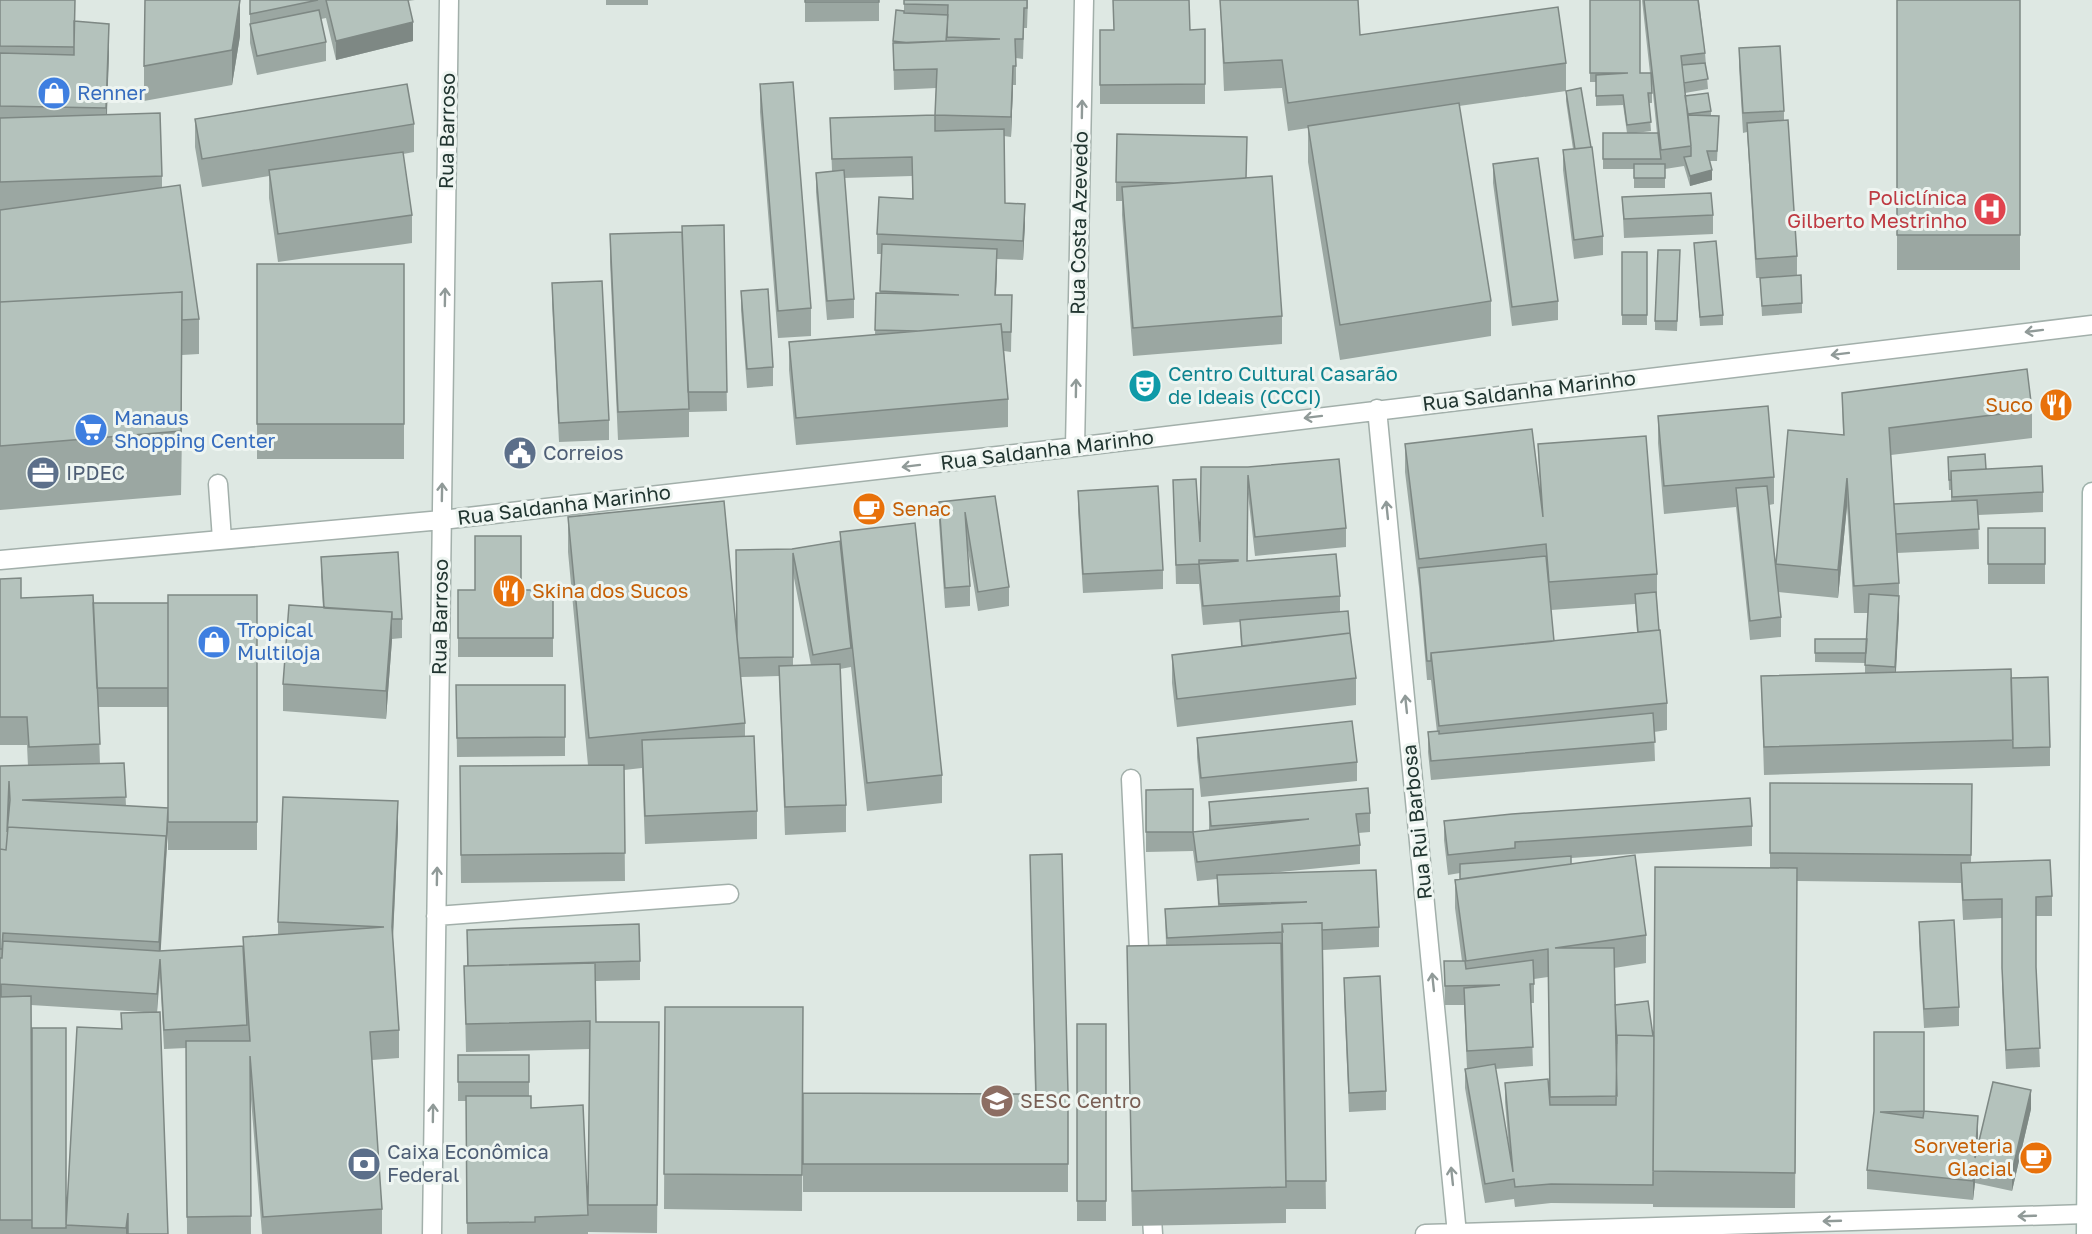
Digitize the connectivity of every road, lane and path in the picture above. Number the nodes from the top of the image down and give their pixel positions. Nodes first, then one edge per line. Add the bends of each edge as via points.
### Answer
1 (449, 0) edge
2 (1084, 0) edge
3 (2092, 325) edge
4 (1377, 409) junction
5 (1075, 447) junction
6 (218, 484) dead end
7 (2092, 492) edge
8 (442, 520) junction
9 (222, 539) junction
10 (0, 560) edge
11 (1131, 779) dead end
12 (729, 894) dead end
13 (436, 916) junction
14 (1141, 983) edge
15 (1151, 1186) edge
16 (2086, 1214) junction
17 (1457, 1233) edge
18 (432, 1234) edge
19 (1153, 1234) edge
20 (1425, 1234) edge
21 (2086, 1234) edge

8 -> 1 street, Rua Barroso
5 -> 2 street, Rua Costa Azevedo
3 -> 4 street, Rua Saldanha Marinho
4 -> 5 street, Rua Saldanha Marinho
17 -> 4 street, Rua Rui Barbosa
5 -> 8 street, Rua Saldanha Marinho
6 - 9 street
7 - 16 street
8 - 9 street, Rua Saldanha Marinho
13 -> 8 street, Rua Barroso
9 - 10 street, Rua Saldanha Marinho
11 - 14 street
12 - 13 street
18 -> 13 street, Rua Barroso
15 - 19 street
16 -> 17 street
16 - 21 street
17 - 20 street

